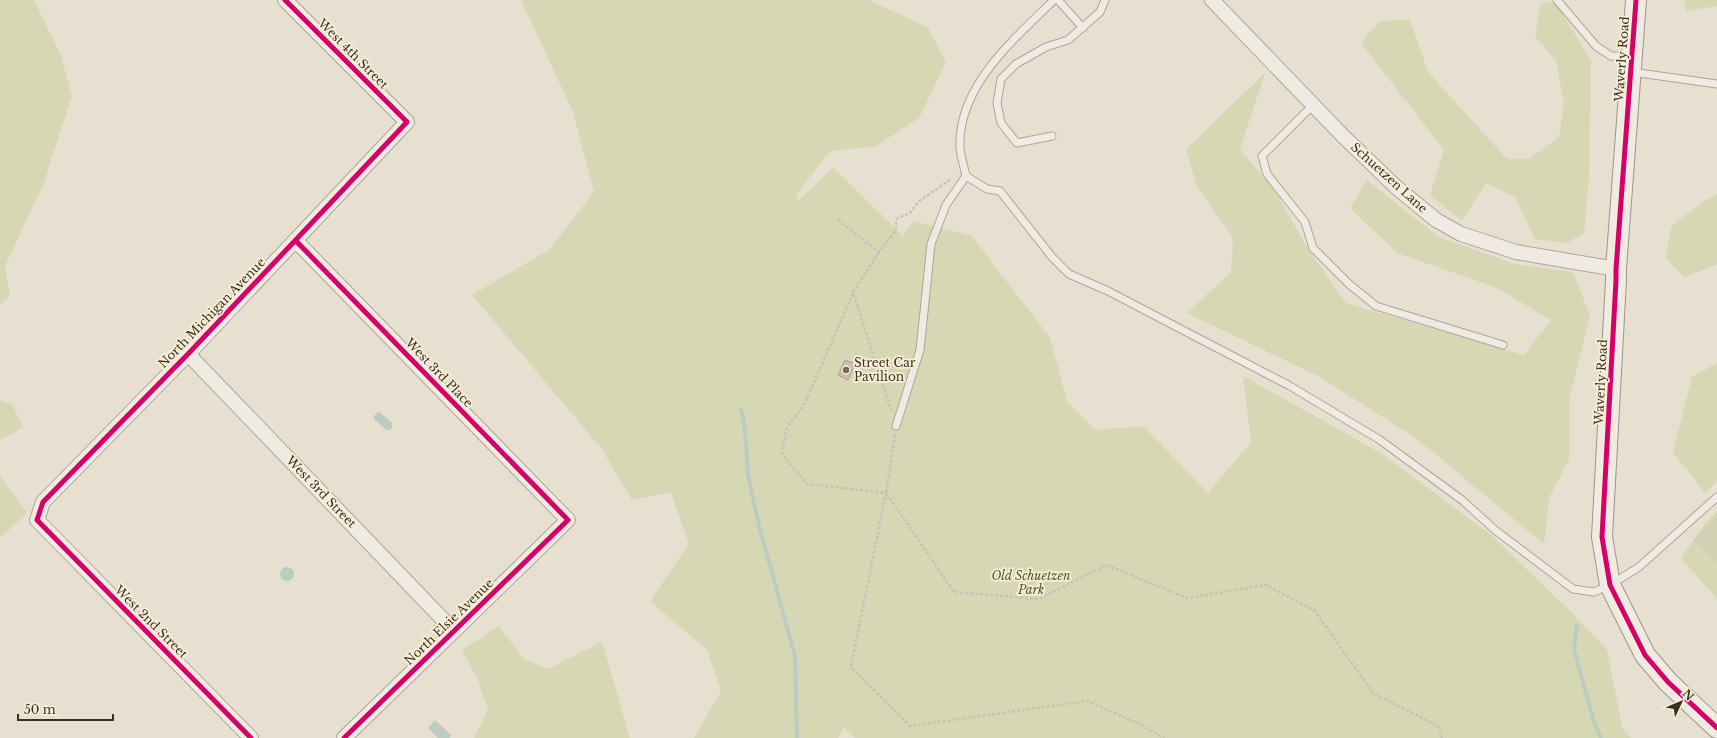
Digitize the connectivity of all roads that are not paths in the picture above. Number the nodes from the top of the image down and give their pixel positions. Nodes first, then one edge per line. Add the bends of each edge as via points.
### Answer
1 (285, 0) edge
2 (1054, 0) edge
3 (1058, 0) edge
4 (1105, 0) edge
5 (1212, 0) edge
6 (1557, 0) edge
7 (1636, 0) edge
8 (1083, 28) junction
9 (1631, 64) junction
10 (1717, 84) edge
11 (1314, 104) junction
12 (407, 122) joint
13 (1052, 136) dead end
14 (965, 173) junction
15 (296, 240) junction
16 (1616, 269) junction
17 (1503, 345) dead end
18 (188, 354) junction
19 (896, 426) road end
20 (1717, 497) edge
21 (37, 520) joint
22 (568, 520) joint
23 (1610, 585) junction
24 (454, 631) junction
25 (1717, 728) edge
26 (251, 738) edge
27 (344, 738) edge

1 - 12 street, West 4th Street
2 - 14 lane via 1008,46 980,80 964,116 960,146
3 - 8 lane
4 - 8 lane via 1100,12
5 - 11 street, Schuetzen Lane
6 - 9 lane via 1596,46 1611,56
7 - 9 street, Waverly Road
8 - 13 lane via 1068,40 1046,47 1016,64 1001,79 997,103 1001,123 1018,143
9 - 10 lane
9 - 16 street, Waverly Road
11 - 16 street, Schuetzen Lane via 1396,187 1436,220 1461,234 1516,252
11 - 17 lane via 1262,156 1267,174 1305,222 1312,248 1376,306
12 - 15 street, North Michigan Avenue
14 - 19 lane via 946,205 931,244 920,350
14 - 23 lane via 987,189 1000,191 1052,257 1069,274 1108,291 1290,386 1380,440 1462,500 1495,530 1573,590 1594,592
15 - 18 street, North Michigan Avenue
15 - 22 street, West 3rd Place
16 - 23 street, Waverly Road via 1602,537
18 - 21 street, North Michigan Avenue via 43,502
18 - 24 street, West 3rd Street
20 - 23 lane via 1639,567
21 - 26 street, West 2nd Street
22 - 24 street, North Elsie Avenue
23 - 25 street, Waverly Road via 1645,655 1668,682
24 - 27 street, North Elsie Avenue

